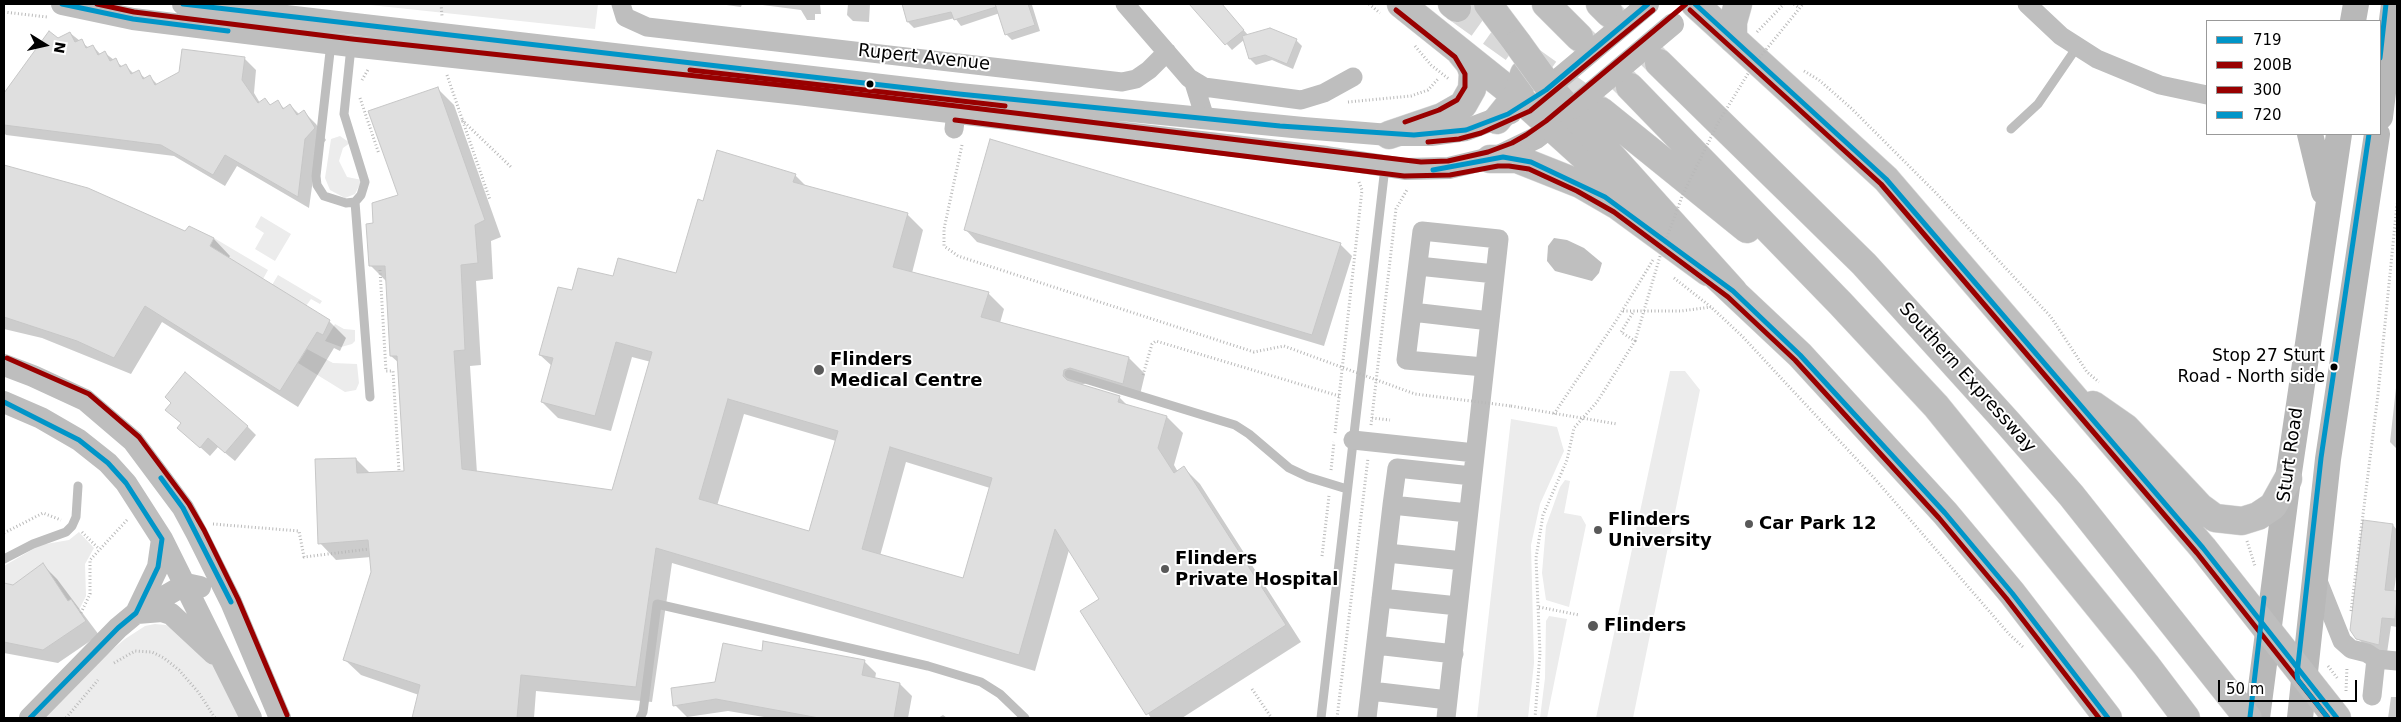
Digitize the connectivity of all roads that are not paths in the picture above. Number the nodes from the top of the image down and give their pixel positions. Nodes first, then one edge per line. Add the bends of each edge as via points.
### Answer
1 (183, 4) edge
2 (621, 4) edge
3 (1125, 4) edge
4 (1401, 4) edge
5 (1488, 4) edge
6 (1546, 4) edge
7 (1648, 4) edge
8 (1696, 4) edge
9 (1738, 4) edge
10 (2027, 4) edge
11 (2356, 4) edge
12 (2394, 4) edge
13 (58, 11) edge
14 (2353, 20) edge
15 (342, 34) junction
16 (1749, 36) junction
17 (1580, 37) tunnel mouth
18 (2077, 47) junction
19 (1167, 52) junction
20 (1460, 52) junction
21 (1664, 58) tunnel mouth
22 (1040, 71) junction
23 (1353, 77) dead end
24 (1194, 83) junction
25 (1630, 87) tunnel mouth
26 (2206, 95) edge
27 (1546, 100) junction
28 (1045, 103) junction
29 (2381, 109) edge
30 (1601, 111) tunnel mouth
31 (1205, 118) junction
32 (958, 120) junction
33 (1497, 120) joint
34 (2011, 130) dead end
35 (1389, 135) junction
36 (2310, 135) edge
37 (2338, 135) edge
38 (2378, 135) edge
39 (1490, 159) junction
40 (1385, 166) junction
41 (355, 202) junction
42 (2327, 212) junction
43 (1418, 266) junction
44 (1495, 274) junction
45 (1722, 299) junction
46 (1840, 303) junction
47 (1412, 312) junction
48 (1490, 321) junction
49 (4, 365) edge
50 (1484, 367) junction
51 (1069, 374) dead end
52 (2066, 389) junction
53 (370, 397) dead end
54 (4, 402) edge
55 (1353, 440) junction
56 (140, 450) junction
57 (1475, 453) junction
58 (1472, 476) junction
59 (2288, 479) junction
60 (78, 486) dead end
61 (1347, 489) junction
62 (1392, 506) junction
63 (1468, 513) junction
64 (162, 538) junction
65 (1387, 553) junction
66 (4, 559) edge
67 (1463, 561) junction
68 (2315, 573) junction
69 (186, 584) junction
70 (1381, 598) junction
71 (231, 602) junction
72 (1458, 606) junction
73 (136, 613) junction
74 (2268, 632) junction
75 (1376, 645) junction
76 (1454, 654) junction
77 (2376, 659) junction
78 (222, 661) junction
79 (2397, 661) edge
80 (2304, 675) junction
81 (1371, 691) junction
82 (2372, 696) dead end
83 (1447, 709) edge
84 (30, 718) edge
85 (251, 718) edge
86 (280, 718) edge
87 (640, 718) edge
88 (1025, 718) edge
89 (1321, 718) edge
90 (1367, 718) edge
91 (2108, 718) edge
92 (2186, 718) edge
93 (2248, 718) edge
94 (2257, 718) edge
95 (2300, 718) edge
96 (2337, 718) edge

1 - 15 street
2 - 22 street, Rupert Avenue via 631,22 646,27
3 - 19 street
4 - 20 highway
5 - 27 highway, bridge via 1518,44
6 - 17 highway
7 - 27 street, bridge
8 - 16 highway
8 - 27 street, bridge via 1673,24
9 - 16 highway via 1733,22
10 - 18 street
11 - 14 main road
12 - 29 main road
13 - 15 street
15 - 32 street via 690,73
15 - 41 lane via 344,114 365,182
15 - 41 lane via 317,185 324,196 334,201
16 - 52 highway via 1886,180
18 - 26 street via 2138,77
18 - 34 lane via 2038,104
19 - 22 street, Rupert Avenue via 1136,79 1122,82
19 - 24 street
20 - 27 highway
20 - 35 highway via 1473,73 1472,89 1463,105 1442,117
21 - 93 highway, Southern Expressway via 1742,146 1864,264 2014,430 2071,495
22 - 28 street
23 - 24 street via 1324,94 1301,100 1214,89
24 - 31 street
25 - 46 highway
27 - 33 highway
27 - 39 street via 1515,150
27 - 45 highway
28 - 31 street
28 - 32 street
30 - 46 highway
31 - 35 street
32 - 40 street
33 - 35 street via 1458,132
35 - 40 street
36 - 42 main road
37 - 42 main road, Sturt Road
38 - 68 main road via 2328,459
39 - 40 street via 1434,170
39 - 45 highway via 1531,162 1597,193
40 - 55 lane
41 - 53 lane
42 - 59 main road, Sturt Road
43 - 44 street
43 - 44 street via 1422,231 1451,234 1499,240
43 - 47 street
44 - 48 street
45 - 91 highway via 1800,355 1945,514 2012,593
46 - 92 highway via 1942,413
47 - 48 street
47 - 50 street via 1406,360
48 - 50 street
49 - 56 street via 85,400
50 - 57 street
51 - 61 lane via 1235,425 1289,468 1308,478
52 - 59 highway via 2106,412 2126,428 2200,507 2215,518 2242,521 2258,516 2273,506
52 - 74 highway via 2203,548
54 - 64 street via 60,428 108,463 126,483
55 - 57 street
55 - 61 lane
56 - 69 street via 192,546 192,570
56 - 71 street via 183,508
57 - 58 street
58 - 62 street via 1397,468
58 - 63 street
59 - 74 main road, Sturt Road
60 - 66 lane via 76,517 66,532
61 - 89 lane
62 - 63 street
62 - 65 street
63 - 67 street
64 - 69 street
64 - 73 street via 158,567
65 - 67 street
65 - 70 street
67 - 72 street
68 - 77 street via 2339,636 2347,646
68 - 80 main road
69 - 71 street via 212,590
69 - 73 street
69 - 78 street
70 - 72 street
70 - 75 street
71 - 86 street
72 - 76 street
73 - 78 street via 162,611 171,614
73 - 84 street
74 - 80 highway
74 - 94 main road, Sturt Road
75 - 76 street
75 - 81 street
76 - 83 street
77 - 79 street
77 - 82 street
78 - 85 street
80 - 95 main road
80 - 96 highway
81 - 83 street
81 - 90 street
87 - 88 lane via 657,604 928,666 981,682 1000,694

